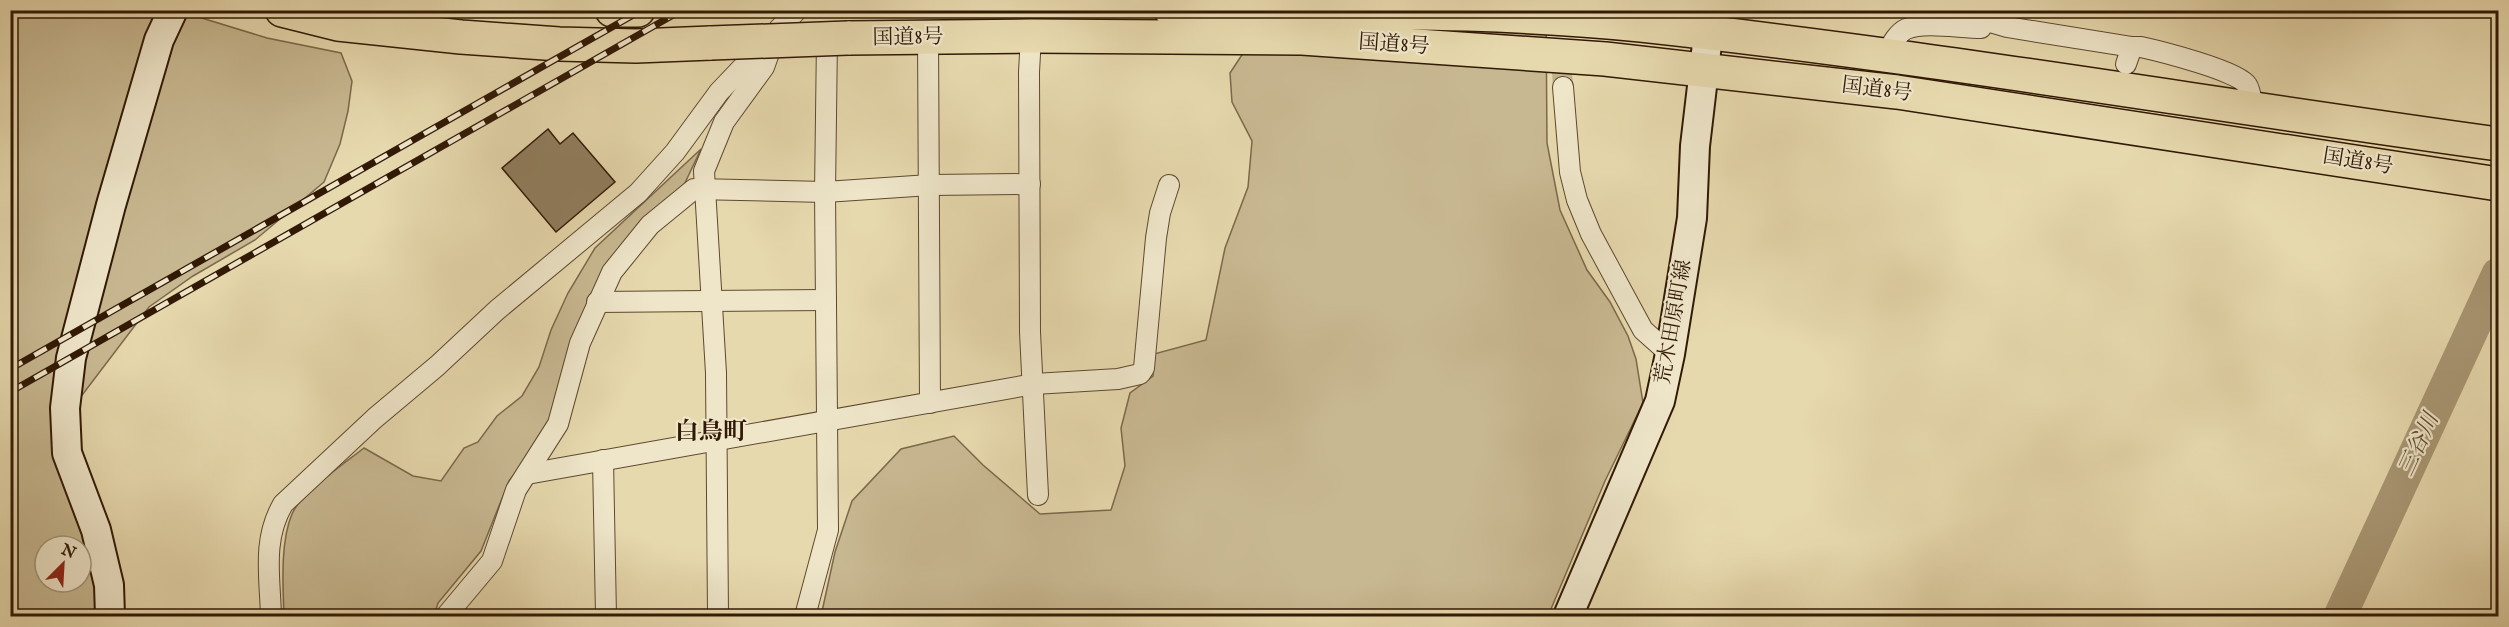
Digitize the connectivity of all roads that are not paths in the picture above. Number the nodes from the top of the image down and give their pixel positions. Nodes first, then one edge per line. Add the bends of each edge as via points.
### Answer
1 (173, 10) edge
2 (282, 10) edge
3 (612, 10) edge
4 (638, 10) edge
5 (797, 10) edge
6 (1171, 10) edge
7 (1948, 10) edge
8 (1710, 22) edge
9 (2007, 27) junction
10 (775, 36) junction
11 (1031, 36) junction
12 (928, 38) junction
13 (837, 39) junction
14 (1886, 55) junction
15 (1706, 70) junction
16 (1563, 87) tunnel mouth
17 (2253, 108) junction
18 (2499, 144) edge
19 (2494, 183) edge
20 (1030, 184) junction
21 (1169, 185) dead end
22 (930, 186) junction
23 (706, 189) junction
24 (825, 192) junction
25 (826, 300) junction
26 (597, 302) junction
27 (711, 302) junction
28 (1670, 354) junction
29 (1034, 384) junction
30 (930, 403) junction
31 (827, 420) junction
32 (716, 440) junction
33 (603, 460) junction
34 (527, 474) junction
35 (1038, 495) dead end
36 (110, 616) edge
37 (271, 616) edge
38 (446, 616) edge
39 (606, 616) edge
40 (718, 616) edge
41 (805, 616) edge
42 (1568, 616) edge

1 - 36 street via 159,40 111,205 71,358 65,408 67,453 96,530 109,585
2 - 13 highway, 国道8号, bridge via 338,24 559,44 625,46
3 - 4 highway
5 - 10 street
6 - 8 highway, 国道8号
7 - 9 street
8 - 14 highway, 国道8号
8 - 15 street, 荒木田原町線
9 - 14 street via 1917,26 1904,30
9 - 17 street via 2129,56 2153,49 2219,69 2242,79 2248,86
10 - 23 street via 764,67 724,122 709,155 704,171
10 - 37 street via 719,92 675,152 638,193 497,310 283,504 269,540
11 - 12 highway, 国道8号
11 - 15 highway, 国道8号 via 1302,38
11 - 20 street
12 - 13 highway, 国道8号
12 - 22 street
13 - 24 street
14 - 17 highway, 国道8号
15 - 19 highway, 国道8号 via 1897,92
15 - 28 street, 荒木田原町線 via 1695,146 1692,218
16 - 28 street via 1570,172 1577,200 1643,330
17 - 18 highway, 国道8号
20 - 22 street
20 - 29 street
21 - 29 street via 1160,213 1144,368 1140,374
22 - 24 street
22 - 30 street
23 - 24 street
23 - 26 street via 694,189 650,225 612,272
23 - 27 street
24 - 25 street
25 - 27 street
25 - 31 street
26 - 27 street
26 - 34 street via 575,356 558,424
27 - 32 street
28 - 42 street, 荒木田原町線 via 1660,401
29 - 30 street
29 - 35 street
30 - 31 street
31 - 32 street
31 - 41 street via 828,530
32 - 33 street
32 - 40 street
33 - 34 street
33 - 39 street
34 - 38 street via 516,490 492,561

